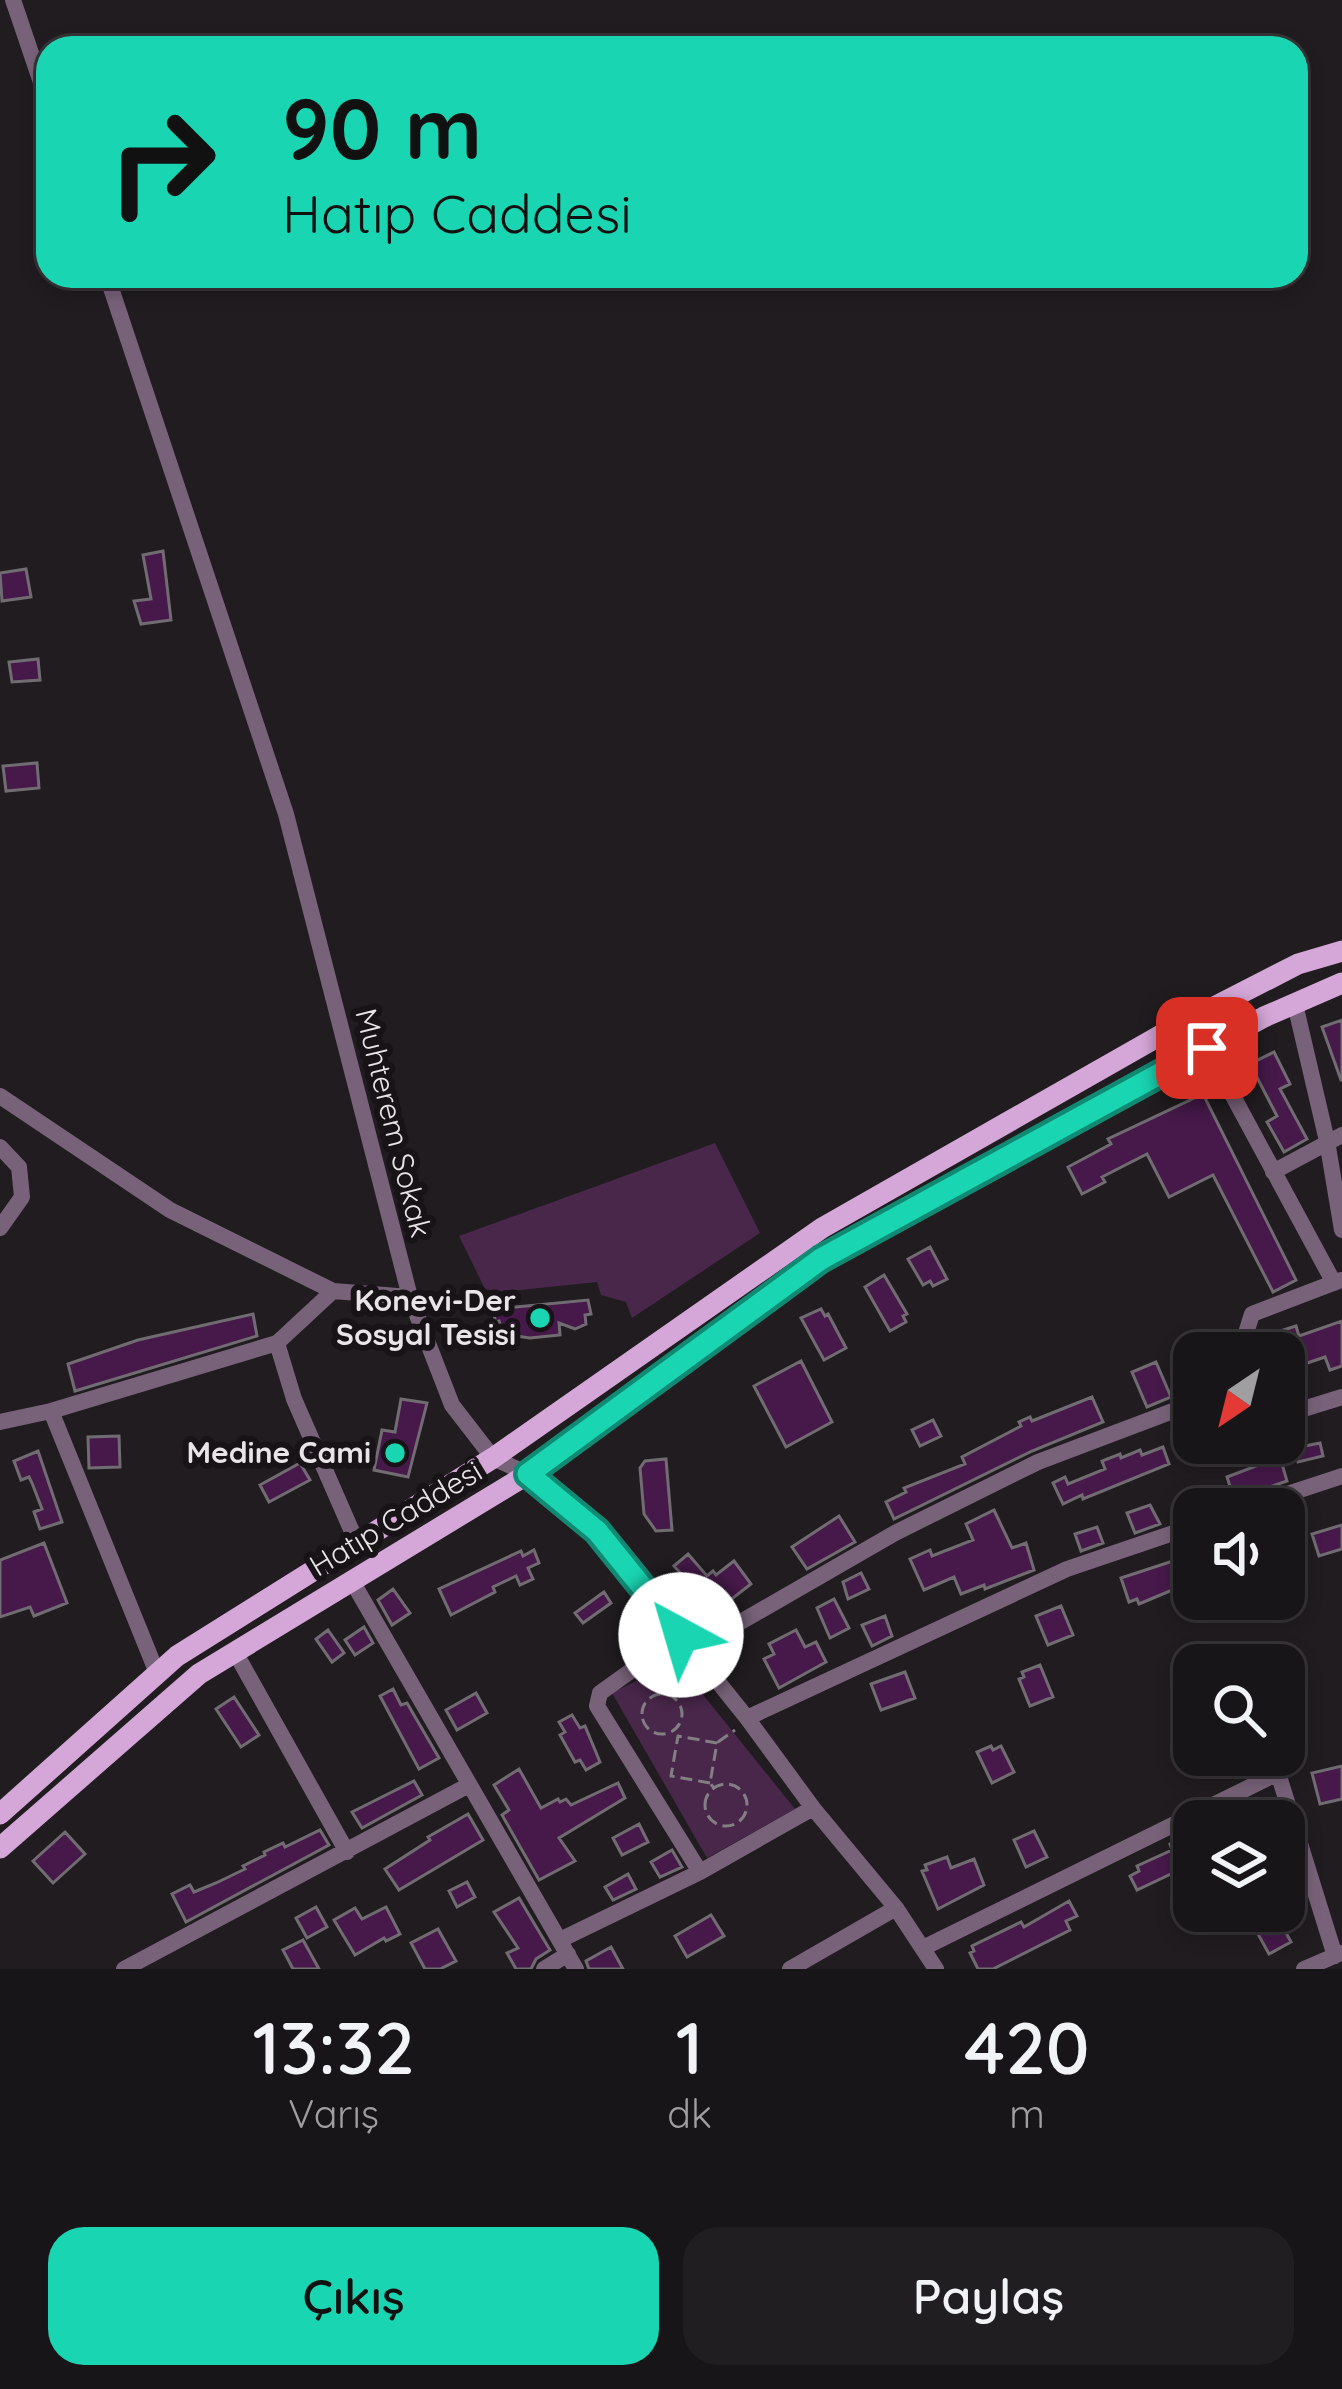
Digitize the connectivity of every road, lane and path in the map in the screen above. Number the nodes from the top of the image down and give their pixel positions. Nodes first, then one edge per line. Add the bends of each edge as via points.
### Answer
1 (13, 0) edge
2 (36, 68) edge
3 (111, 288) edge
4 (1342, 951) edge
5 (1342, 983) edge
6 (1295, 1004) junction
7 (1207, 1048) junction
8 (0, 1096) edge
9 (1334, 1138) edge
10 (0, 1147) edge
11 (1273, 1172) junction
12 (0, 1228) edge
13 (1342, 1230) edge
14 (1338, 1282) edge
15 (332, 1291) junction
16 (410, 1297) junction
17 (1246, 1332) edge
18 (277, 1343) junction
19 (1342, 1397) edge
20 (1305, 1408) edge
21 (51, 1411) junction
22 (1173, 1411) edge
23 (0, 1422) edge
24 (493, 1458) junction
25 (528, 1474) junction
26 (1342, 1476) edge
27 (1305, 1488) edge
28 (1173, 1533) edge
29 (357, 1543) junction
30 (352, 1581) junction
31 (686, 1642) junction
32 (235, 1652) junction
33 (158, 1673) junction
34 (748, 1719) junction
35 (676, 1734) junction
36 (717, 1743) junction
37 (469, 1785) junction
38 (712, 1785) junction
39 (4, 1803) edge
40 (813, 1808) junction
41 (0, 1848) edge
42 (347, 1852) junction
43 (700, 1873) junction
44 (896, 1908) junction
45 (923, 1948) junction
46 (1338, 1954) edge
47 (568, 1955) edge
48 (163, 1961) edge
49 (124, 1969) edge
50 (544, 1969) edge
51 (790, 1969) edge
52 (936, 1969) edge
53 (1304, 1969) edge

1 - 2 street
3 - 16 street, Muhterem Sokak via 286,814
4 - 24 main road, Hatıp Caddesi via 1298,964 1175,1028 822,1228
5 - 6 main road, Hatıp Caddesi
6 - 7 main road, Hatıp Caddesi
6 - 9 street
7 - 11 street
7 - 25 main road, Hatıp Caddesi via 821,1259
8 - 15 street via 170,1210
9 - 11 street
9 - 13 street
10 - 12 street via 19,1167 22,1197
11 - 14 street
14 - 17 street via 1252,1313
15 - 16 street
15 - 18 street
16 - 24 street, Muhterem Sokak via 452,1405
18 - 21 street
18 - 29 street
19 - 20 street
21 - 23 street
21 - 33 street
22 - 31 street via 1038,1462
24 - 25 street, Muhterem Sokak
24 - 29 main road, Hatıp Caddesi
25 - 30 main road, Hatıp Caddesi
25 - 31 street, Muhterem Sokak via 597,1531
26 - 27 street
28 - 34 street via 1067,1569
29 - 33 main road, Hatıp Caddesi
30 - 32 main road, Hatıp Caddesi
30 - 37 street
31 - 34 street, Muhterem Sokak
31 - 43 street via 599,1693 597,1706
32 - 41 main road, Hatıp Caddesi via 199,1674
32 - 42 street
33 - 39 main road, Hatıp Caddesi
34 - 36 path
34 - 40 street, Muhterem Sokak
35 - 35 path via 648,1728 642,1716 650,1698 679,1702
35 - 36 path
35 - 38 path via 671,1776
36 - 38 path
37 - 42 street
37 - 47 street
38 - 38 path via 740,1790 746,1810 738,1822 725,1826 708,1817
40 - 43 street
40 - 44 street, Muhterem Sokak
42 - 48 street
43 - 47 street
44 - 45 street, Muhterem Sokak
44 - 51 street
45 - 46 street via 1278,1773
45 - 52 street, Muhterem Sokak
46 - 53 street
47 - 50 street
48 - 49 street

